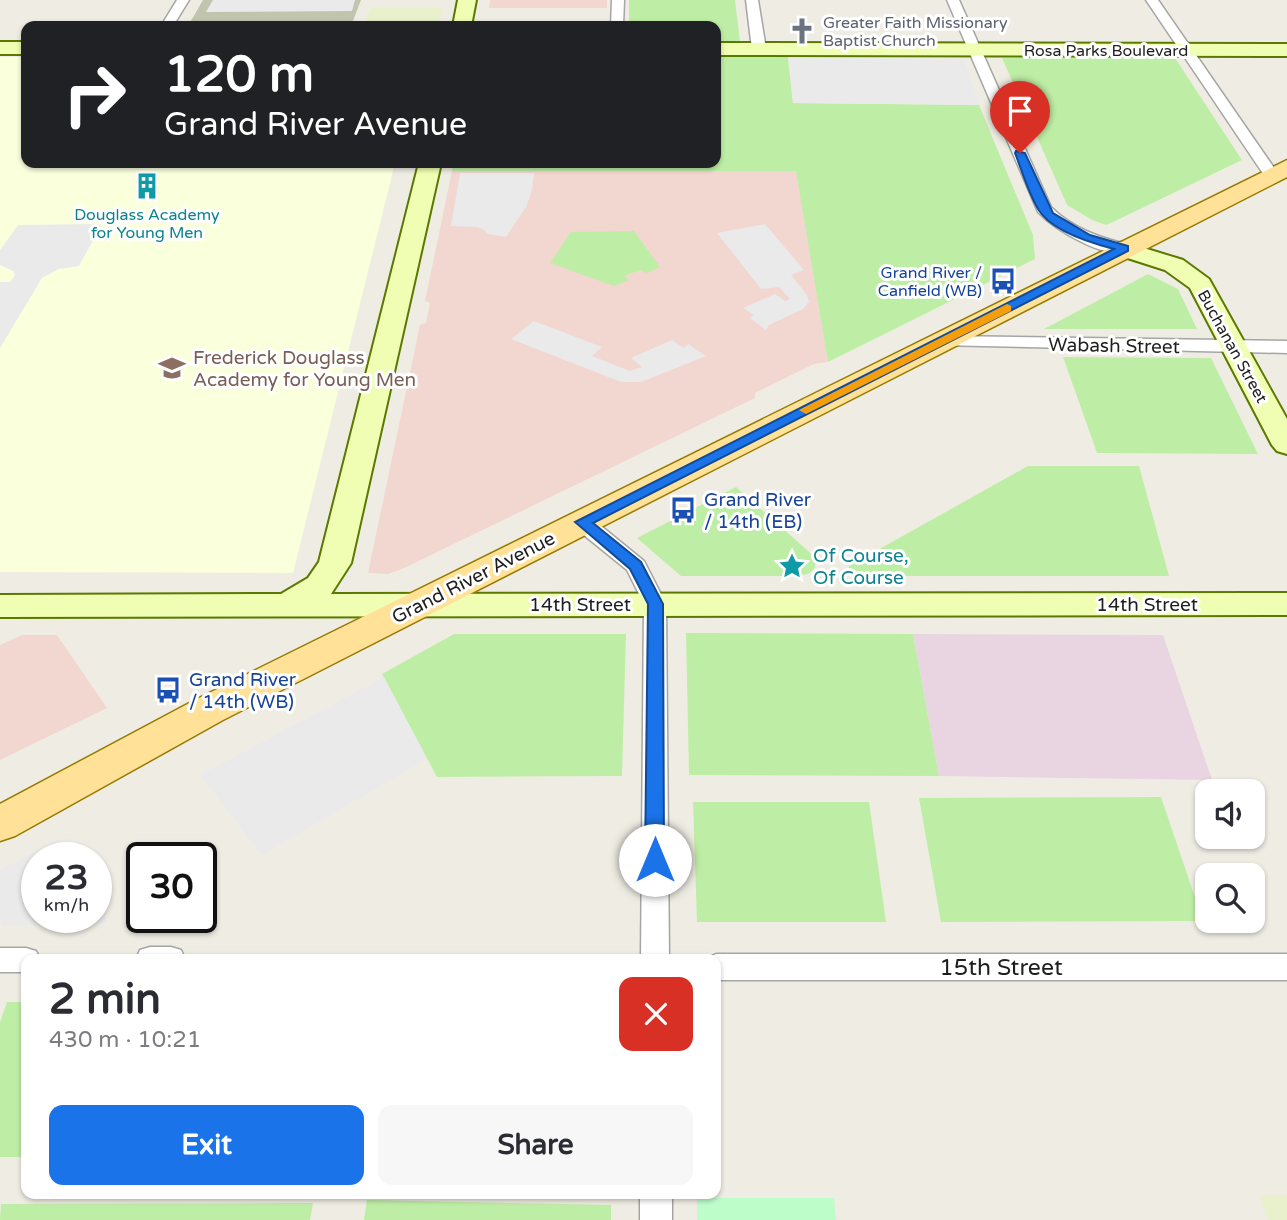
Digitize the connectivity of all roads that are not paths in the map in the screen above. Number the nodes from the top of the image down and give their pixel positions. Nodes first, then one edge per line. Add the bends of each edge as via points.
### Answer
1 (183, 0) edge
2 (467, 0) edge
3 (618, 0) edge
4 (752, 0) edge
5 (953, 0) edge
6 (1152, 0) edge
7 (170, 21) edge
8 (462, 21) edge
9 (617, 21) edge
10 (0, 48) edge
11 (21, 48) edge
12 (721, 49) edge
13 (759, 49) junction
14 (975, 49) junction
15 (1187, 50) junction
16 (1287, 50) edge
17 (429, 168) edge
18 (1279, 171) edge
19 (1124, 249) junction
20 (942, 341) junction
21 (1234, 346) junction
22 (1287, 347) edge
23 (1287, 445) edge
24 (582, 522) junction
25 (290, 604) junction
26 (418, 604) junction
27 (656, 604) junction
28 (1287, 604) edge
29 (0, 606) edge
30 (0, 824) edge
31 (655, 954) edge
32 (0, 960) edge
33 (21, 960) edge
34 (721, 967) edge
35 (1287, 967) edge
36 (656, 1199) edge
37 (656, 1220) edge

1 - 7 street
2 - 8 street
3 - 9 street
4 - 13 street
5 - 14 street
6 - 15 street
10 - 11 street
12 - 13 street, Rosa Parks Boulevard
13 - 14 street, Rosa Parks Boulevard
14 - 15 street, Rosa Parks Boulevard
14 - 19 street via 1044,209 1086,238
15 - 16 street, Rosa Parks Boulevard
15 - 18 street
17 - 25 street via 335,563 320,586
18 - 19 main road, Grand River Avenue
19 - 20 main road, Grand River Avenue
19 - 21 street, Buchanan Street via 1165,261 1194,278
20 - 21 street, Wabash Street
20 - 24 main road, Grand River Avenue
21 - 22 street, Wabash Street
21 - 23 street, Buchanan Street
24 - 26 main road, Grand River Avenue
24 - 27 street via 636,566
25 - 26 street, 14th Street
25 - 29 street, 14th Street
26 - 27 street, 14th Street
26 - 30 main road, Grand River Avenue via 208,709
27 - 28 street, 14th Street
27 - 31 street
32 - 33 street
34 - 35 street, 15th Street
36 - 37 street

